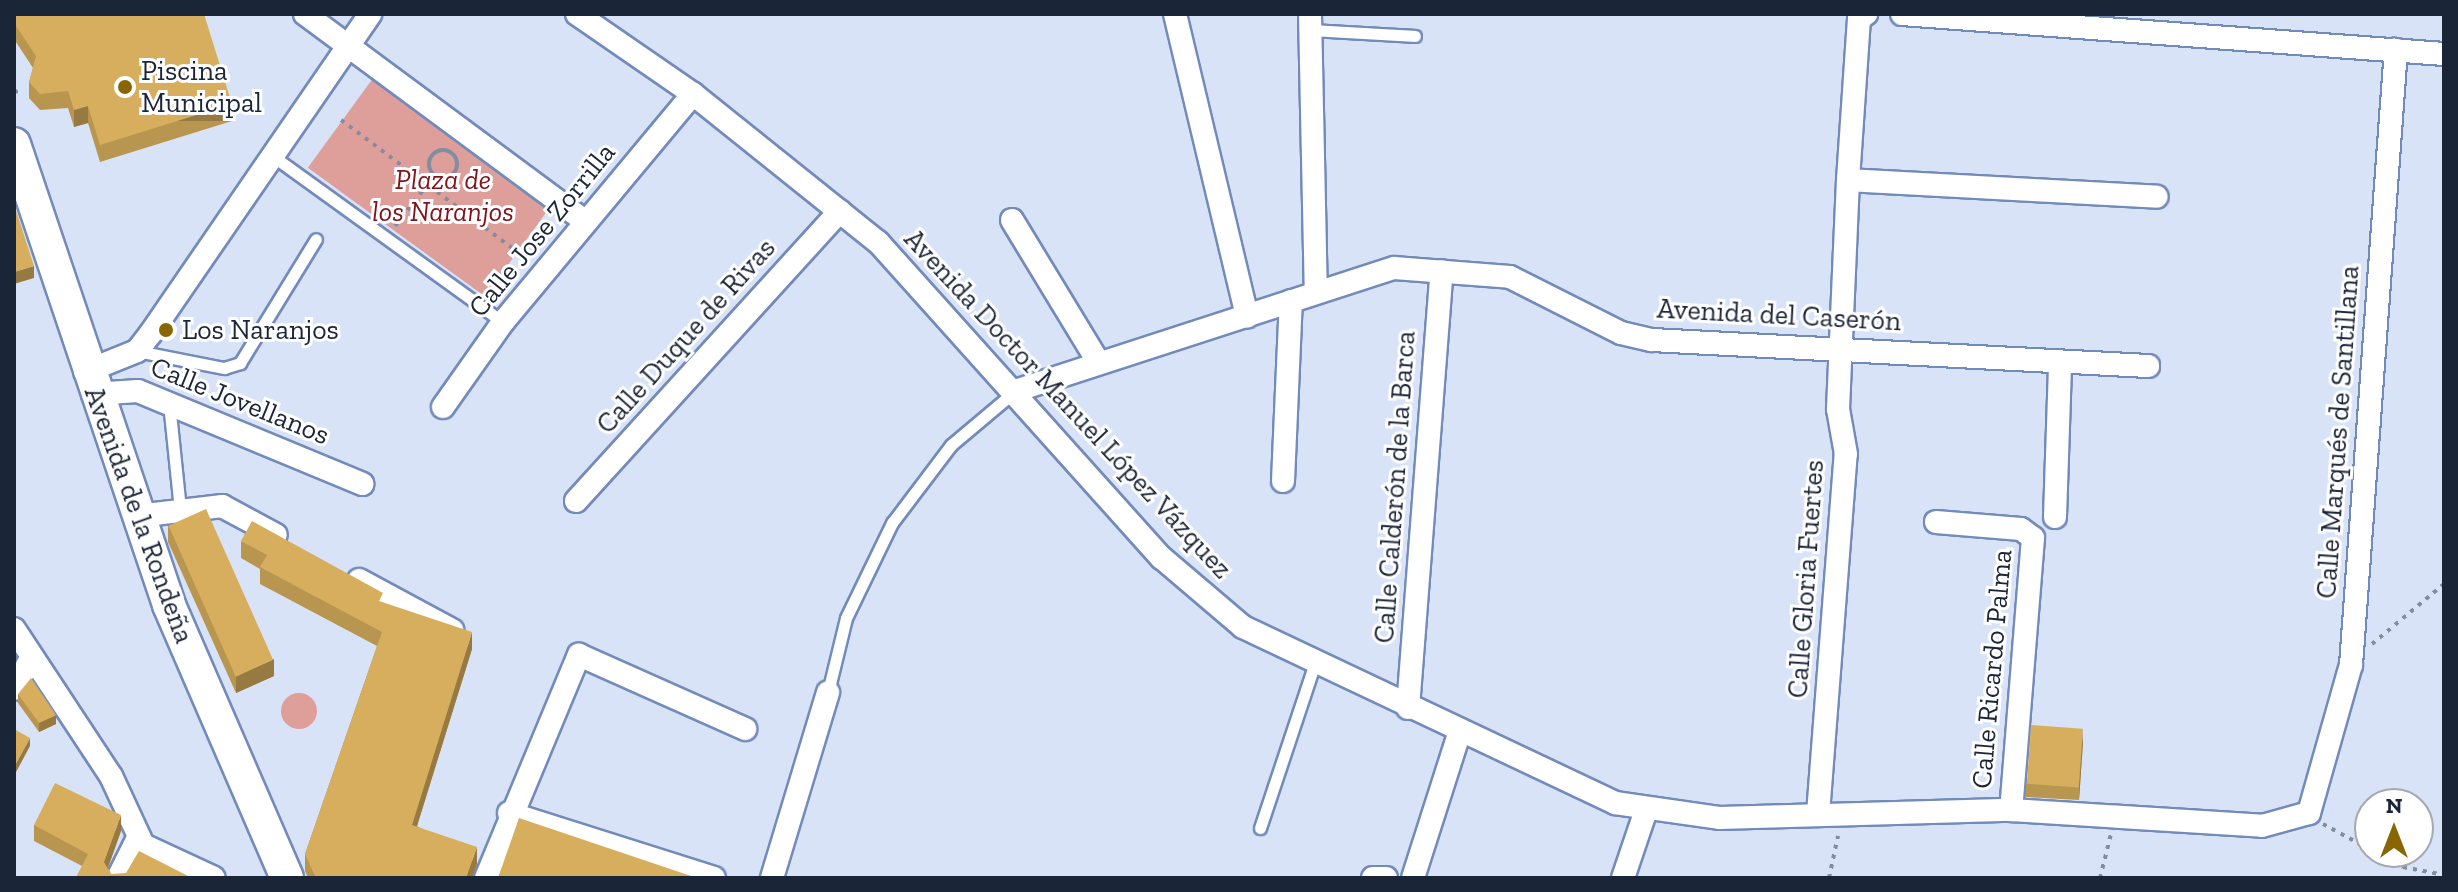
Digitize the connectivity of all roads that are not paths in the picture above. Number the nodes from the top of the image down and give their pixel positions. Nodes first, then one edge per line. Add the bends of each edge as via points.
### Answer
1 (305, 14) edge
2 (370, 14) edge
3 (577, 14) edge
4 (1175, 14) edge
5 (1902, 14) edge
6 (1863, 16) edge
7 (1984, 18) edge
8 (1311, 22) edge
9 (1415, 36) dead end
10 (347, 46) junction
11 (2396, 50) junction
12 (2444, 54) edge
13 (693, 94) junction
14 (14, 144) edge
15 (274, 157) junction
16 (1848, 180) junction
17 (2157, 197) dead end
18 (840, 211) junction
19 (1012, 220) dead end
20 (585, 221) junction
21 (316, 239) dead end
22 (1442, 271) junction
23 (1316, 292) junction
24 (1291, 301) junction
25 (1247, 317) junction
26 (503, 322) junction
27 (1840, 348) junction
28 (137, 351) junction
29 (1099, 363) junction
30 (2060, 363) junction
31 (2148, 366) dead end
32 (89, 383) junction
33 (1015, 391) junction
34 (169, 403) junction
35 (443, 407) dead end
36 (1283, 481) dead end
37 (362, 484) dead end
38 (576, 501) dead end
39 (180, 509) junction
40 (137, 516) junction
41 (2055, 517) dead end
42 (1936, 522) dead end
43 (304, 550) edge
44 (331, 565) edge
45 (14, 629) edge
46 (453, 631) edge
47 (30, 660) junction
48 (1315, 663) junction
49 (14, 689) edge
50 (828, 692) joint
51 (1408, 708) junction
52 (745, 729) dead end
53 (1460, 731) junction
54 (2011, 810) junction
55 (509, 813) junction
56 (1645, 813) junction
57 (2309, 813) joint
58 (1829, 814) junction
59 (1260, 828) dead end
60 (138, 838) junction
61 (118, 878) edge
62 (214, 878) edge
63 (287, 878) edge
64 (486, 878) edge
65 (714, 878) edge
66 (772, 878) edge
67 (1373, 878) edge
68 (1386, 878) edge
69 (1413, 878) edge
70 (1623, 878) edge

1 - 10 street
2 - 10 street
3 - 13 street, Avenida Doctor Manuel López Vázquez
4 - 25 street
5 - 7 street
6 - 16 street, Calle Gloria Fuertes
7 - 11 street
8 - 9 lane
8 - 23 street
10 - 15 street
10 - 20 street
11 - 12 street
11 - 57 street, Calle Marqués de Santillana via 2351,665 2334,745
13 - 18 street, Avenida Doctor Manuel López Vázquez
13 - 20 street, Calle Jose Zorrilla
14 - 32 street, Avenida de la Rondeña
15 - 26 lane
15 - 28 street
16 - 17 street
16 - 27 street, Calle Gloria Fuertes
18 - 33 street, Avenida Doctor Manuel López Vázquez
18 - 38 street, Calle Duque de Rivas
19 - 29 street
20 - 26 street, Calle Jose Zorrilla
21 - 28 lane via 240,363 224,368
22 - 23 street, Avenida del Caserón via 1365,272
22 - 27 street, Avenida del Caserón via 1534,284 1621,333 1652,340
22 - 51 street, Calle Calderón de la Barca
23 - 24 street, Avenida del Caserón
24 - 25 street, Avenida del Caserón
24 - 36 street
25 - 29 street, Avenida del Caserón
26 - 35 street, Calle Jose Zorrilla
27 - 30 street, Avenida del Caserón
27 - 58 street, Calle Gloria Fuertes via 1846,454
28 - 32 street
29 - 33 street, Avenida del Caserón
30 - 31 street, Avenida del Caserón
30 - 41 street
32 - 34 street, Calle Jovellanos via 129,388
32 - 40 street, Avenida de la Rondeña
33 - 48 street, Avenida Doctor Manuel López Vázquez via 1205,599 1243,627
33 - 50 lane via 951,445 892,523 846,618
34 - 37 street, Calle Jovellanos
34 - 39 lane
39 - 40 street
39 - 43 street via 222,506
40 - 63 street, Avenida de la Rondeña
42 - 54 street, Calle Ricardo Palma via 2021,529 2033,538
44 - 46 street
45 - 47 street
47 - 49 street
47 - 60 street via 111,776
48 - 51 street, Avenida Doctor Manuel López Vázquez
48 - 59 lane
50 - 66 street
51 - 53 street, Avenida Doctor Manuel López Vázquez
52 - 55 street via 579,655
53 - 56 street, Avenida Doctor Manuel López Vázquez
53 - 69 street
54 - 57 street, Avenida Doctor Manuel López Vázquez via 2262,826
54 - 58 street, Avenida Doctor Manuel López Vázquez
55 - 64 street
55 - 65 street
56 - 58 street, Avenida Doctor Manuel López Vázquez
56 - 70 street
60 - 61 street
60 - 62 street
67 - 68 street

